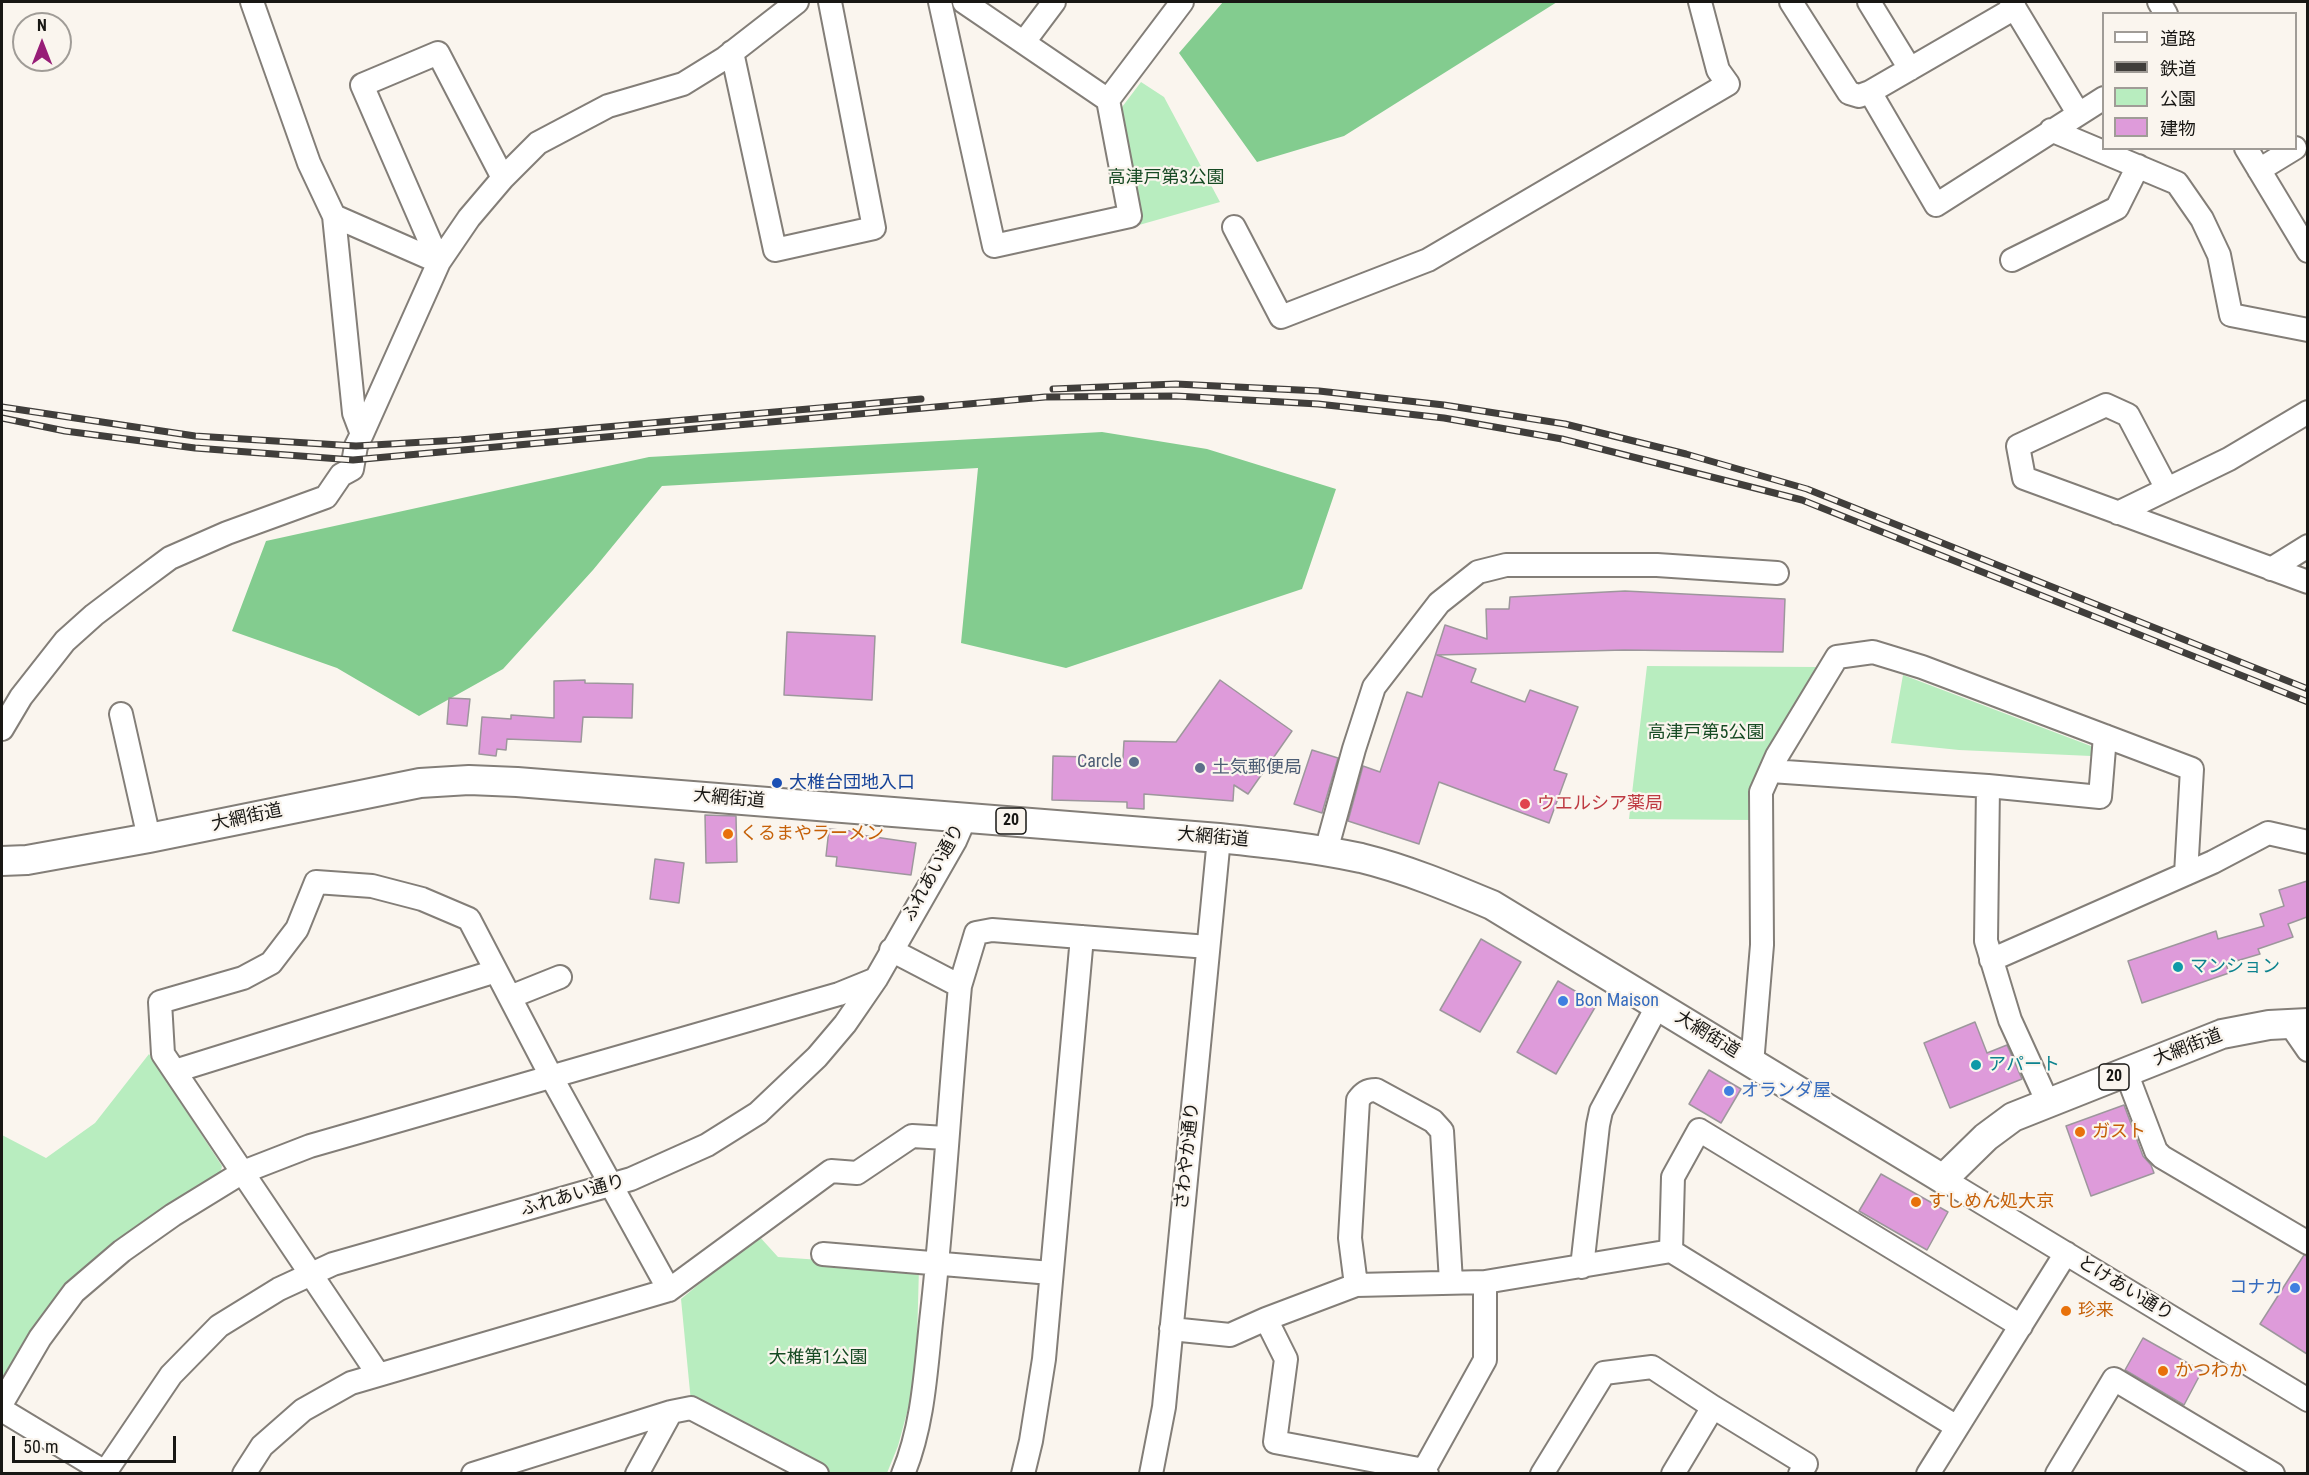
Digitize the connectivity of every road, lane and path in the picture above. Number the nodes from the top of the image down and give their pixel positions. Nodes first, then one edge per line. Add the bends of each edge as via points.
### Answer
1 (252, 2) edge
2 (797, 2) edge
3 (830, 2) edge
4 (940, 2) edge
5 (964, 2) edge
6 (1054, 2) edge
7 (1182, 2) edge
8 (1700, 2) edge
9 (1791, 2) edge
10 (1869, 2) edge
11 (2013, 5) edge
12 (1024, 42) junction
13 (732, 52) junction
14 (1910, 69) junction
15 (1870, 92) junction
16 (2102, 99) edge
17 (1108, 100) junction
18 (2078, 113) junction
19 (2051, 130) junction
20 (2247, 150) edge
21 (2292, 150) edge
22 (2138, 166) junction
23 (2259, 170) junction
24 (503, 178) junction
25 (334, 216) junction
26 (1234, 227) dead end
27 (2307, 251) edge
28 (2012, 260) dead end
29 (439, 262) junction
30 (2307, 330) edge
31 (2307, 412) edge
32 (362, 434) junction
33 (2167, 489) junction
34 (2118, 513) junction
35 (2307, 546) edge
36 (2271, 569) junction
37 (1777, 573) dead end
38 (2307, 582) edge
39 (121, 714) dead end
40 (4, 721) edge
41 (2105, 736) junction
42 (1771, 771) junction
43 (1988, 786) junction
44 (964, 818) junction
45 (149, 838) junction
46 (1219, 838) junction
47 (2307, 842) edge
48 (1326, 852) junction
49 (2, 861) edge
50 (2186, 874) junction
51 (1082, 937) junction
52 (1208, 947) junction
53 (891, 950) junction
54 (1991, 960) junction
55 (496, 971) junction
56 (560, 977) dead end
57 (876, 980) junction
58 (960, 986) junction
59 (510, 997) junction
60 (1658, 1005) junction
61 (2299, 1023) edge
62 (2307, 1050) edge
63 (1752, 1064) junction
64 (175, 1071) junction
65 (2126, 1072) junction
66 (552, 1078) junction
67 (2048, 1103) junction
68 (946, 1138) junction
69 (243, 1172) junction
70 (1943, 1179) junction
71 (612, 1185) junction
72 (2307, 1243) edge
73 (1671, 1251) junction
74 (2066, 1252) junction
75 (823, 1254) dead end
76 (938, 1264) junction
77 (1582, 1268) junction
78 (1051, 1273) junction
79 (311, 1274) junction
80 (1451, 1282) junction
81 (1485, 1282) junction
82 (1356, 1285) junction
83 (669, 1290) junction
84 (1266, 1319) junction
85 (2021, 1326) junction
86 (1171, 1329) junction
87 (378, 1374) junction
88 (2307, 1400) edge
89 (2, 1403) edge
90 (1713, 1407) junction
91 (2, 1410) edge
92 (671, 1412) junction
93 (1957, 1427) junction
94 (777, 1464) edge
95 (504, 1468) edge
96 (1809, 1470) edge
97 (1426, 1472) edge
98 (2062, 1472) edge
99 (105, 1473) edge
100 (244, 1473) edge
101 (473, 1473) edge
102 (637, 1473) edge
103 (817, 1473) edge
104 (903, 1473) edge
105 (1023, 1473) edge
106 (1151, 1473) edge
107 (1542, 1473) edge
108 (1673, 1473) edge
109 (1928, 1473) edge
110 (2273, 1473) edge

1 - 25 street via 309,163
2 - 13 street
3 - 13 street via 874,228 775,250
4 - 17 street via 994,246 1130,216
5 - 12 street
6 - 12 street
7 - 17 street
8 - 26 street via 1718,70 1728,84 1428,260 1281,317
9 - 15 street via 1849,93 1860,96
10 - 14 street
11 - 14 street
11 - 18 street
12 - 17 street
13 - 24 street via 683,84 609,106 538,143
14 - 15 street
15 - 19 street via 1936,205
16 - 18 street
18 - 19 street
19 - 22 street
20 - 23 street
21 - 23 street
22 - 28 street via 2117,208
22 - 30 street via 2177,183 2202,219 2219,255 2231,315
23 - 27 street
24 - 29 street
24 - 29 street via 438,53 362,85
25 - 29 street
25 - 32 street via 354,413
29 - 32 street
31 - 33 street via 2229,459
32 - 40 street via 352,469 341,475 326,497 170,558 65,641
33 - 34 street
33 - 34 street via 2128,415 2106,405 2018,446 2024,478
34 - 36 street
35 - 36 street
36 - 38 street
37 - 48 street via 1657,565 1506,565 1478,572 1439,603 1374,687
39 - 45 street
41 - 42 street via 1874,652 1837,657
41 - 43 street via 2100,797
41 - 50 street via 2192,769
42 - 43 street
42 - 63 street via 1761,792 1762,945
43 - 54 street via 1986,941
44 - 45 main road, 大網街道 / 20 via 469,780 420,783
44 - 46 main road, 大網街道 / 20
44 - 53 street, ふれあい通り via 955,841
45 - 49 main road, 大網街道 / 20
46 - 48 main road, 大網街道 / 20
46 - 52 street, さわやか通り
47 - 50 street via 2268,832
48 - 60 main road, 大網街道 / 20 via 1431,879 1492,904
50 - 54 street
51 - 52 street
51 - 58 street via 992,930 976,933
51 - 78 street
52 - 86 street, さわやか通り
53 - 57 street, ふれあい通り
53 - 58 street
54 - 67 street via 2010,1020
55 - 59 street
55 - 64 street
55 - 64 street via 469,919 422,899 372,886 316,882 297,928 271,963 243,978 160,1002 163,1054
56 - 59 street
57 - 66 street
57 - 71 street, ふれあい通り via 817,1057 758,1113 697,1150
58 - 68 street
59 - 66 street
60 - 63 main road, 大網街道 / 20
60 - 77 street via 1598,1125
61 - 62 street
61 - 65 main road, 大網街道 / 20 via 2222,1034
63 - 70 main road, 大網街道 / 20
64 - 69 street
65 - 67 main road, 大網街道 / 20
65 - 72 street via 2156,1151 2162,1157
66 - 69 street via 310,1146
66 - 71 street
67 - 70 main road, 大網街道 / 20 via 2013,1117
68 - 76 street
68 - 83 street via 912,1136 857,1173 831,1172
69 - 79 street
69 - 89 street via 122,1251 74,1292 40,1338
70 - 74 street, とけあい通り
71 - 79 street, ふれあい通り via 333,1264
71 - 83 street
73 - 77 street
73 - 85 street via 1673,1177 1699,1130
73 - 93 street
74 - 85 street
74 - 88 street, とけあい通り
75 - 76 street
76 - 78 street
76 - 104 street via 925,1381
77 - 81 street
78 - 105 street via 1042,1371
79 - 87 street
79 - 99 street, ふれあい通り via 219,1326 171,1375
80 - 81 street
80 - 82 street
80 - 82 street via 1442,1131 1433,1121 1376,1090 1368,1090 1358,1100 1350,1238
81 - 97 street via 1485,1360
82 - 84 street
83 - 87 street
84 - 86 street via 1230,1335
84 - 97 street via 1286,1359 1275,1442
85 - 93 street
86 - 106 street, さわやか通り via 1164,1407
87 - 100 street via 351,1383 303,1410 262,1446
90 - 96 street
90 - 107 street via 1652,1367 1604,1373
90 - 108 street
91 - 99 street
92 - 94 street via 691,1408
92 - 95 street
92 - 102 street
93 - 109 street
94 - 103 street
95 - 101 street
98 - 110 street via 2114,1379

